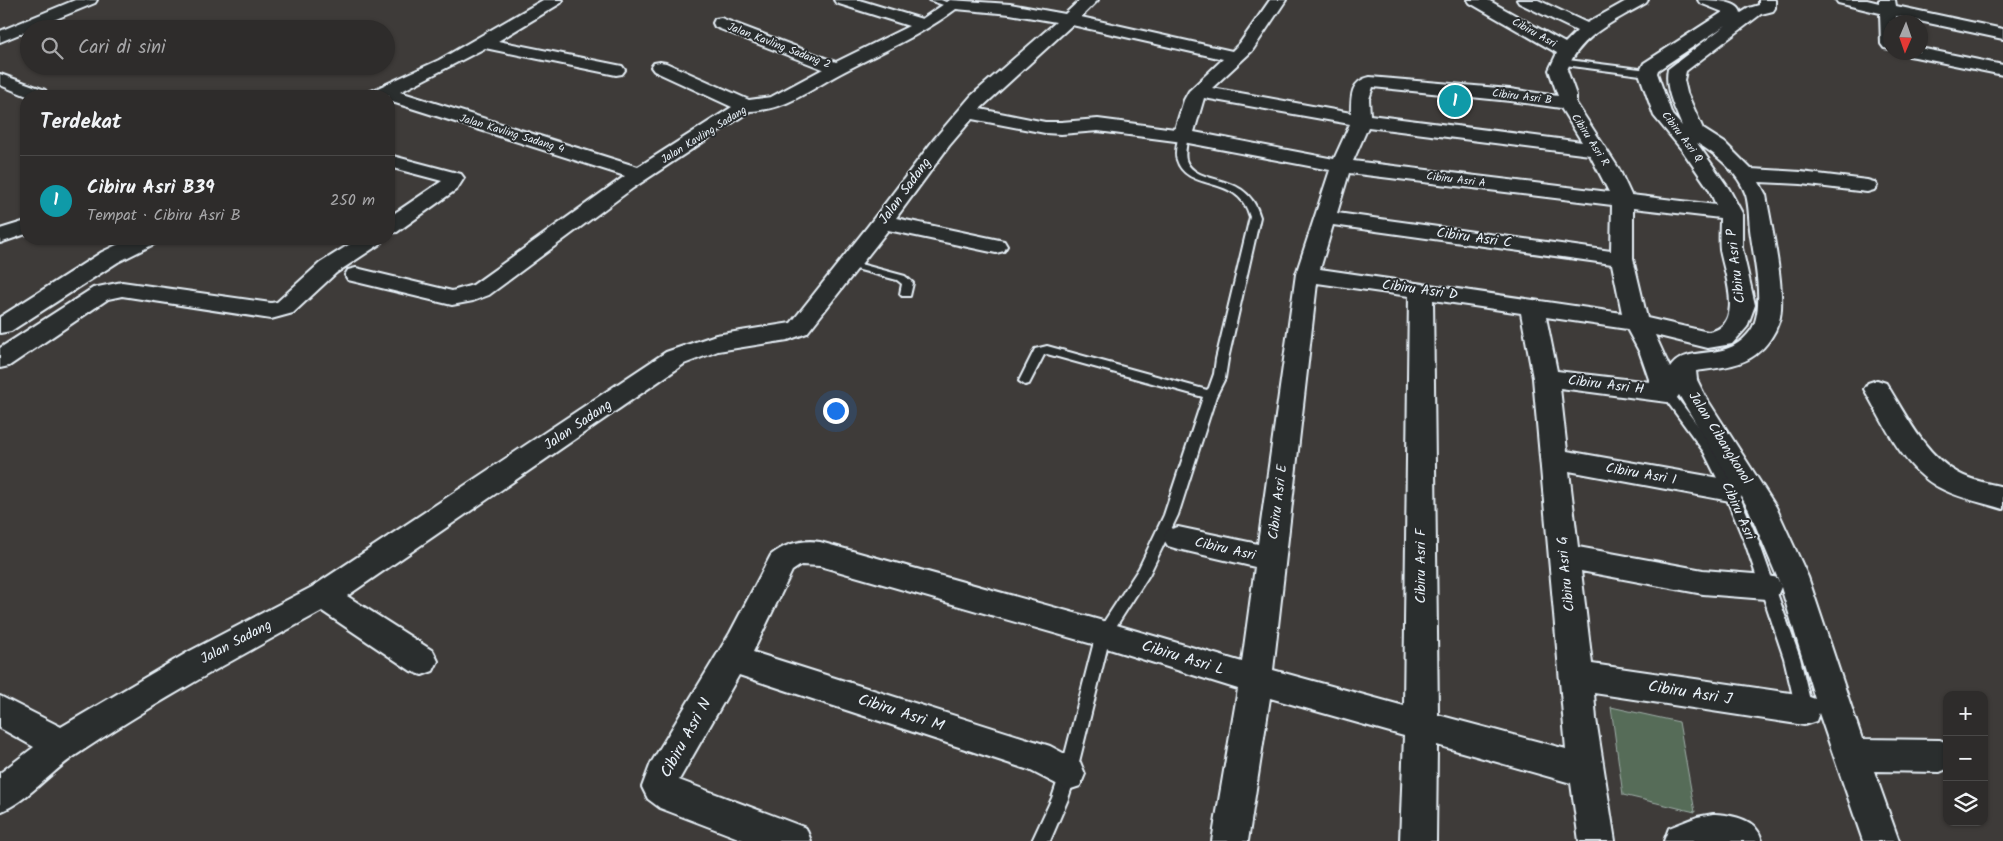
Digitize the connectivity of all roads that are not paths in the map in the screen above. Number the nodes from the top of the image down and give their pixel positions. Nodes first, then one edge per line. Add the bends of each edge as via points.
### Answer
1 (89, 0) edge
2 (555, 0) edge
3 (842, 0) edge
4 (1090, 0) edge
5 (1278, 0) edge
6 (1476, 0) edge
7 (1526, 0) edge
8 (1640, 0) edge
9 (1706, 0) edge
10 (1767, 0) edge
11 (1844, 0) edge
12 (941, 3) edge
13 (1888, 4) edge
14 (1068, 19) junction
15 (41, 20) edge
16 (721, 23) dead end
17 (924, 26) junction
18 (20, 29) edge
19 (1588, 30) junction
20 (2003, 34) edge
21 (0, 37) edge
22 (483, 42) junction
23 (1928, 55) edge
24 (1563, 56) junction
25 (1237, 57) junction
26 (660, 67) dead end
27 (837, 68) junction
28 (616, 70) dead end
29 (2003, 70) edge
30 (1648, 73) junction
31 (0, 79) edge
32 (28, 90) edge
33 (390, 90) edge
34 (1198, 91) junction
35 (395, 100) edge
36 (1567, 103) junction
37 (746, 106) junction
38 (968, 112) junction
39 (1360, 120) junction
40 (1184, 136) junction
41 (1597, 150) junction
42 (395, 163) edge
43 (1341, 166) junction
44 (641, 174) junction
45 (1745, 176) junction
46 (1867, 186) dead end
47 (1624, 200) junction
48 (1731, 213) junction
49 (1326, 218) junction
50 (883, 222) junction
51 (395, 223) edge
52 (20, 229) edge
53 (0, 236) edge
54 (134, 245) edge
55 (363, 245) edge
56 (996, 246) dead end
57 (1622, 258) junction
58 (849, 264) junction
59 (1307, 274) junction
60 (356, 275) dead end
61 (1421, 290) junction
62 (906, 294) dead end
63 (1532, 308) junction
64 (1636, 324) junction
65 (3, 326) dead end
66 (1660, 328) joint
67 (0, 360) edge
68 (1546, 378) junction
69 (1025, 381) dead end
70 (1877, 389) dead end
71 (1667, 393) junction
72 (1210, 395) junction
73 (1553, 458) junction
74 (1730, 490) junction
75 (2003, 498) edge
76 (1178, 538) dead end
77 (1564, 556) junction
78 (1271, 560) junction
79 (781, 563) joint
80 (1766, 588) junction
81 (324, 596) junction
82 (1103, 634) junction
83 (732, 659) junction
84 (422, 661) dead end
85 (1577, 676) junction
86 (1256, 680) junction
87 (1804, 710) joint
88 (0, 711) edge
89 (1421, 724) junction
90 (62, 744) junction
91 (1850, 755) junction
92 (1940, 756) dead end
93 (1587, 771) junction
94 (1068, 774) junction
95 (0, 795) edge
96 (793, 841) edge
97 (1041, 841) edge
98 (1230, 841) edge
99 (1418, 841) edge
100 (1597, 841) edge
101 (1682, 841) edge
102 (1744, 841) edge
103 (1881, 841) edge

1 - 15 street
2 - 22 street
3 - 17 street
4 - 14 street, Jalan Sadang
5 - 25 street
6 - 24 street, Cibiru Asri
7 - 19 street
8 - 19 street
9 - 30 street via 1734,12 1650,67
10 - 45 street, Jalan Cibangkonol via 1767,8 1755,11 1677,69 1675,80 1697,135 1718,147
11 - 13 street
12 - 14 street, Jalan Kavling Sadang via 1010,9
12 - 17 street, Jalan Kavling Sadang via 940,15
13 - 20 street
14 - 25 street, Jalan Kavling Sadang
14 - 38 street, Jalan Sadang
16 - 27 street, Jalan Kavling Sadang 2
17 - 27 street, Jalan Kavling Sadang
18 - 21 street
19 - 24 street
22 - 28 street
22 - 33 street
23 - 29 street
24 - 30 lane, Cibiru Asri
24 - 36 street, Cibiru Asri R via 1558,70
25 - 34 street
26 - 37 street
27 - 37 street, Jalan Kavling Sadang via 767,105
30 - 48 street, Cibiru Asri Q via 1663,116 1689,146 1719,189
31 - 32 street
34 - 39 street
34 - 40 street
35 - 44 street, Jalan Kavling Sadang 4
36 - 39 street, Cibiru Asri B via 1370,82 1360,99
36 - 41 street, Cibiru Asri R
37 - 44 street, Jalan Kavling Sadang
38 - 40 street, Cibiru Asri A via 1051,128 1066,129 1090,124
38 - 50 street, Jalan Sadang
39 - 41 street
39 - 43 street, Cibiru Asri B
40 - 43 street, Cibiru Asri A
40 - 72 lane via 1180,158 1184,166 1241,193 1250,200 1254,209 1222,359 1222,373
41 - 47 street, Cibiru Asri R
42 - 51 street via 454,178 450,185
43 - 47 street, Cibiru Asri A
43 - 49 street, Cibiru Asri E
44 - 60 street, Jalan Kavling Sadang via 546,244 480,290 466,296 446,297
45 - 46 street via 1801,178
45 - 91 street, Jalan Cibangkonol via 1756,195 1770,294 1768,320 1760,337 1746,350 1731,357 1689,364 1682,369 1693,398 1762,507 1789,568
47 - 48 street, Cibiru Asri A
47 - 57 street
48 - 66 street, Cibiru Asri P via 1731,248 1743,305 1735,327 1723,338 1708,340
49 - 57 street, Cibiru Asri C
49 - 59 street, Cibiru Asri E
50 - 56 street
50 - 58 street, Jalan Sadang
52 - 53 street
54 - 65 street
55 - 67 street via 328,268 279,310 110,290
57 - 64 street
58 - 62 lane via 901,278 908,283
58 - 81 street, Jalan Sadang via 799,328 719,341 675,358
59 - 61 street, Cibiru Asri D
59 - 78 street, Cibiru Asri E
61 - 63 street, Cibiru Asri D
61 - 89 street, Cibiru Asri F
63 - 64 street, Cibiru Asri D
63 - 68 street, Cibiru Asri G
64 - 66 street
64 - 71 street, Cibiru Asri via 1652,353
68 - 71 street, Cibiru Asri H
68 - 73 street, Cibiru Asri G
69 - 72 lane via 1039,352 1046,350
70 - 75 street via 1914,449 1937,472 1955,484
71 - 74 lane, Cibiru Asri via 1709,450
72 - 82 lane via 1171,515 1144,570
73 - 74 street, Cibiru Asri I
73 - 77 street, Cibiru Asri G
74 - 80 lane, Cibiru Asri via 1753,545
76 - 78 street, Cibiru Asri
77 - 80 street via 1703,582
77 - 85 street, Cibiru Asri G
78 - 86 street, Cibiru Asri E
79 - 82 street, Cibiru Asri L via 793,554 812,552
79 - 83 street, Cibiru Asri N
80 - 87 lane, Cibiru Asri via 1792,658
81 - 84 street
81 - 90 street, Jalan Sadang via 201,661
82 - 86 street, Cibiru Asri L
82 - 94 lane
83 - 94 street, Cibiru Asri M via 1038,757
83 - 96 street, Cibiru Asri N via 663,775 660,787 672,796
85 - 87 street, Cibiru Asri J
85 - 93 street, Cibiru Asri G
86 - 89 street, Cibiru Asri L
86 - 98 street, Cibiru Asri E
88 - 90 street
89 - 93 street, Cibiru Asri L
89 - 99 street, Cibiru Asri F
90 - 95 street, Jalan Sadang
91 - 92 street
91 - 103 street, Jalan Cibangkonol
93 - 100 street, Cibiru Asri G
94 - 97 lane
101 - 102 street via 1700,833 1721,831

